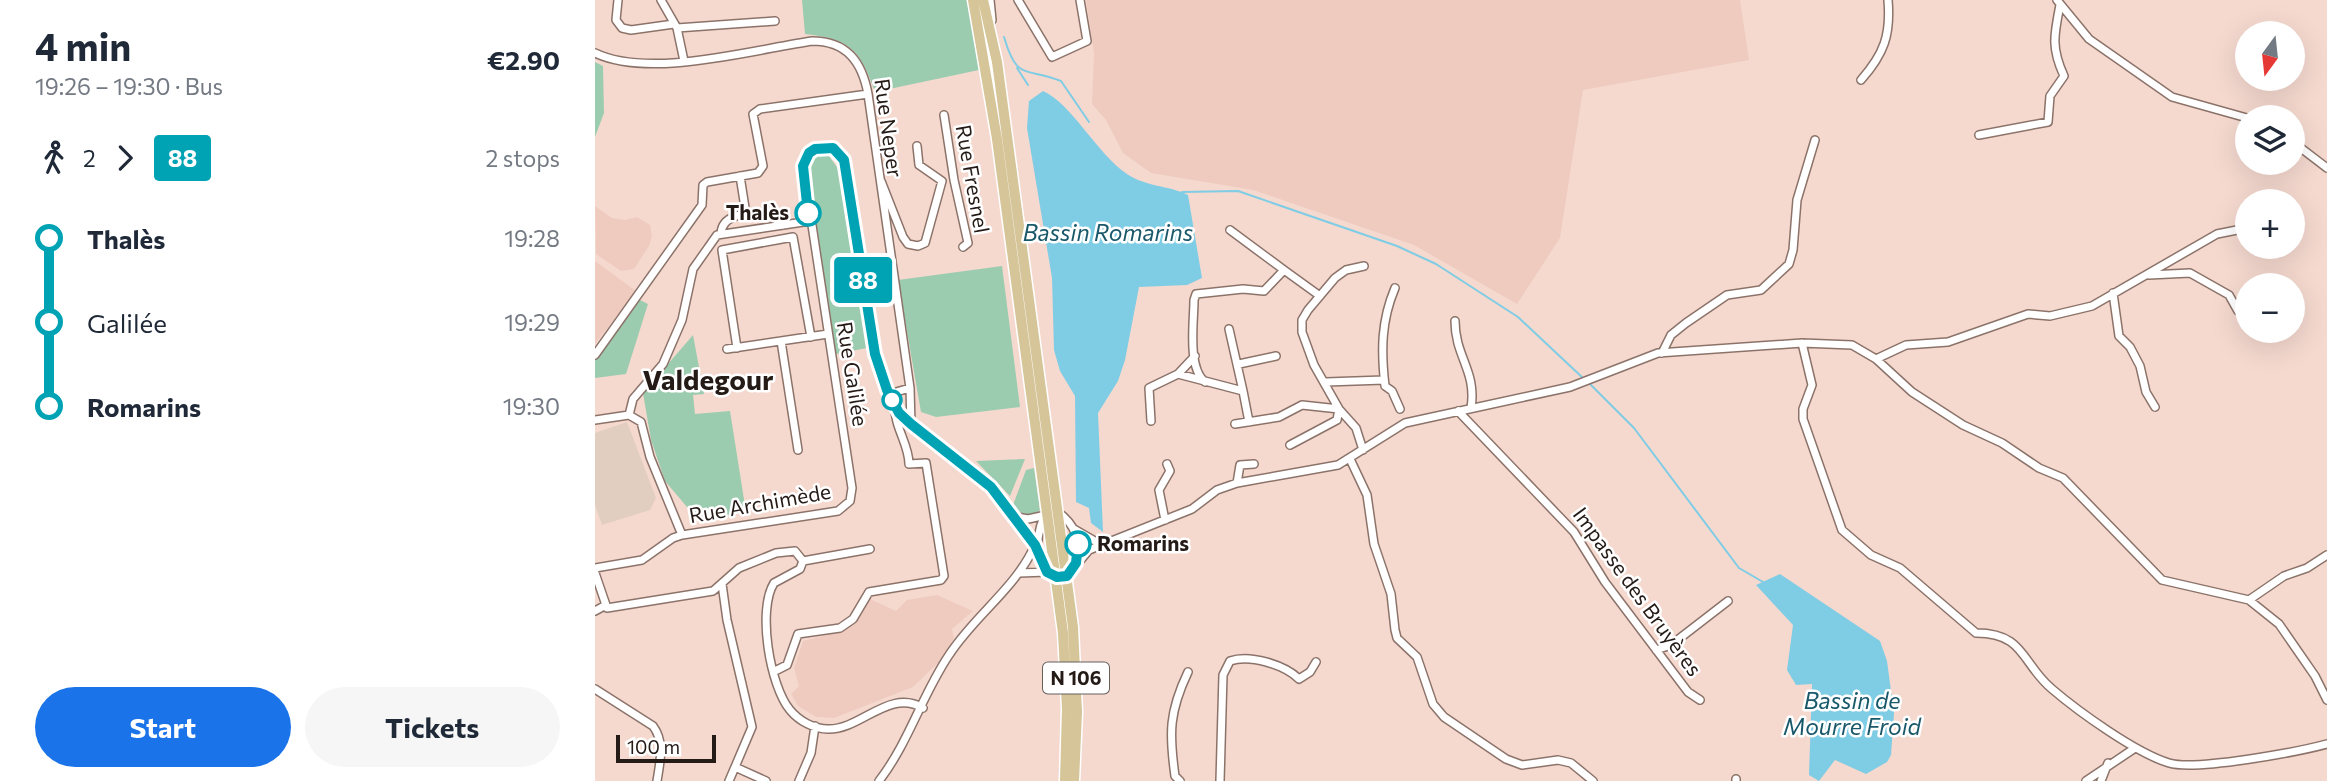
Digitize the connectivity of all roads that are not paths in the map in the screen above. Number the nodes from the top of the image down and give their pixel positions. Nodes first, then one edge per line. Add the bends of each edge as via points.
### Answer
1 (618, 0) edge
2 (661, 0) edge
3 (973, 0) edge
4 (983, 0) edge
5 (990, 0) edge
6 (1019, 0) edge
7 (1080, 0) edge
8 (1888, 0) edge
9 (2058, 2) edge
10 (775, 21) dead end
11 (675, 26) junction
12 (595, 53) edge
13 (684, 61) junction
14 (997, 62) junction
15 (1861, 80) dead end
16 (868, 94) junction
17 (944, 115) dead end
18 (2235, 115) edge
19 (1979, 135) dead end
20 (1815, 140) dead end
21 (917, 146) dead end
22 (2305, 151) edge
23 (2327, 168) edge
24 (878, 174) junction
25 (740, 176) junction
26 (954, 180) junction
27 (941, 181) junction
28 (746, 214) junction
29 (810, 221) junction
30 (783, 225) junction
31 (1230, 230) dead end
32 (2235, 230) edge
33 (721, 233) junction
34 (963, 247) dead end
35 (1364, 266) dead end
36 (1284, 270) junction
37 (2148, 275) junction
38 (1395, 288) dead end
39 (2113, 293) junction
40 (1319, 296) junction
41 (2235, 306) edge
42 (1455, 321) dead end
43 (1229, 329) dead end
44 (828, 334) junction
45 (811, 337) junction
46 (781, 341) junction
47 (1801, 342) junction
48 (737, 348) junction
49 (727, 349) dead end
50 (1663, 350) junction
51 (595, 355) edge
52 (1195, 356) junction
53 (1276, 356) dead end
54 (1876, 359) junction
55 (1238, 364) junction
56 (1178, 374) junction
57 (1384, 380) junction
58 (1205, 382) junction
59 (1325, 382) junction
60 (910, 388) junction
61 (1243, 391) junction
62 (889, 394) junction
63 (895, 405) junction
64 (2155, 407) dead end
65 (1401, 408) dead end
66 (1471, 408) junction
67 (1339, 409) junction
68 (1458, 411) junction
69 (629, 415) junction
70 (595, 420) edge
71 (1151, 421) dead end
72 (1249, 422) junction
73 (911, 424) junction
74 (1235, 424) dead end
75 (1290, 445) dead end
76 (798, 450) dead end
77 (1363, 450) junction
78 (1350, 459) junction
79 (1167, 464) dead end
80 (1254, 464) dead end
81 (1237, 483) junction
82 (850, 501) joint
83 (1050, 514) junction
84 (1017, 517) junction
85 (1165, 520) junction
86 (1075, 529) junction
87 (682, 535) junction
88 (1100, 544) junction
89 (1035, 545) junction
90 (870, 549) dead end
91 (2327, 555) edge
92 (803, 561) junction
93 (1076, 563) junction
94 (595, 571) edge
95 (1019, 573) junction
96 (1057, 575) junction
97 (722, 584) junction
98 (2249, 600) junction
99 (1728, 601) dead end
100 (606, 605) junction
101 (595, 611) edge
102 (1656, 650) junction
103 (1316, 662) dead end
104 (775, 671) junction
105 (1188, 672) dead end
106 (595, 689) edge
107 (1700, 700) dead end
108 (2327, 700) edge
109 (923, 708) junction
110 (815, 726) junction
111 (2327, 744) edge
112 (2135, 748) junction
113 (2108, 763) junction
114 (735, 768) junction
115 (657, 781) edge
116 (729, 781) edge
117 (766, 781) edge
118 (799, 781) edge
119 (879, 781) edge
120 (1065, 781) edge
121 (1074, 781) edge
122 (1180, 781) edge
123 (1220, 781) edge
124 (1593, 781) edge
125 (2086, 781) edge
126 (2101, 781) edge

1 - 11 street via 616,20 622,28
2 - 11 street
3 - 83 main road, N 106
4 - 14 main road, N 106
5 - 14 street
6 - 7 street via 1052,57 1087,41
8 - 15 street via 1887,44
9 - 18 street via 2089,39 2172,97
9 - 19 street via 2053,37 2064,76 2050,96 2048,122
10 - 11 street
11 - 13 street
12 - 13 street, Rue Neper via 640,66
13 - 16 street, Rue Neper via 822,41 851,54 862,69
14 - 83 main road, N 106
16 - 24 street, Rue Neper
16 - 25 street via 760,109 753,114 763,166 758,173
17 - 26 street, Rue Fresnel
20 - 50 street via 1797,200 1789,264 1761,290 1727,295 1671,335
21 - 27 street via 919,165
22 - 23 street
24 - 27 street via 903,237 918,246 925,243
24 - 60 street, Rue Neper
25 - 28 street
25 - 51 street via 703,185 702,205
26 - 27 street
26 - 34 street, Rue Fresnel via 968,243
28 - 30 street via 766,212
28 - 33 street via 730,217
29 - 30 street
29 - 44 street, Rue Galilée
29 - 62 street, Rue Galilée via 805,159 815,149 833,148 844,160 875,354
30 - 33 street
31 - 36 street
32 - 37 street via 2217,234
33 - 69 street via 693,269 663,364 633,399
35 - 40 street via 1346,270
36 - 40 street
36 - 52 street via 1264,291 1196,294
37 - 39 street
37 - 41 street via 2190,273 2229,295
38 - 57 street via 1383,321
39 - 54 street via 2092,306 2050,316 2028,314 1948,342 1906,345
39 - 64 street via 2119,336 2140,366
40 - 59 street via 1302,320 1302,332
42 - 66 street via 1455,341 1473,382
43 - 55 street
44 - 45 street
44 - 82 street, Rue Galilée via 852,488
45 - 46 street
45 - 48 street via 793,237 722,250
46 - 48 street
46 - 76 street
47 - 50 street via 1675,354
47 - 54 street via 1852,345
47 - 112 street via 1812,385 1803,419 1842,530 1871,555 1900,568 1976,633 2016,642 2051,689
48 - 49 street
50 - 66 street via 1587,382
52 - 56 street
52 - 58 street
53 - 55 street
54 - 98 street via 1912,392 1963,425 2063,478 2162,580
55 - 61 street
56 - 58 street
56 - 71 street via 1149,388
57 - 59 street
57 - 65 street
58 - 61 street
59 - 67 street
60 - 62 street
60 - 73 street, Rue Neper
61 - 72 street
62 - 63 street, Rue Galilée
63 - 73 street, Rue Galilée
63 - 104 street via 909,464 926,463 944,576 869,592 853,619 839,628 798,634 787,665
66 - 68 street
67 - 72 street via 1301,405 1279,417
67 - 75 street via 1336,420
67 - 77 street via 1356,428
68 - 77 street via 1405,423
68 - 102 street, Impasse des Bruyères via 1574,532
69 - 70 street
69 - 87 street, Rue Archimède via 641,422
72 - 74 street
73 - 84 street via 984,481
77 - 78 street
78 - 81 street via 1324,469
78 - 124 street via 1367,495 1397,638 1417,657 1433,704 1444,717 1506,759 1522,765 1570,763
79 - 85 street via 1170,471 1159,491
80 - 81 street via 1240,465
81 - 85 street
82 - 87 street, Rue Archimède via 838,511
83 - 84 street
83 - 86 street
83 - 89 street
83 - 96 main road, N 106
84 - 89 street
85 - 88 street
86 - 88 street
86 - 93 street
87 - 94 street via 642,560
88 - 93 street
89 - 95 street
89 - 96 street
90 - 92 street
91 - 98 street
92 - 97 street via 795,551 776,553 739,568
92 - 104 street via 796,573 774,583 767,598 764,617
93 - 96 street
94 - 100 street
95 - 96 street
95 - 109 street via 957,643
96 - 120 main road, N 106 via 1066,675
96 - 121 main road, N 106 via 1076,677
97 - 100 street via 713,591
97 - 114 street via 752,727
98 - 108 street via 2279,624
99 - 102 street via 1671,645
100 - 101 street
102 - 107 street, Impasse des Bruyères via 1688,692
103 - 123 street via 1299,679 1262,662 1230,661 1223,676
104 - 110 street via 789,709
105 - 122 street via 1173,708 1169,734 1175,776
106 - 115 street via 659,733
109 - 110 street via 895,704 841,727
109 - 119 street via 899,755
110 - 118 street via 811,753
111 - 112 street via 2204,765 2170,763
112 - 113 street
113 - 125 street
113 - 126 street
114 - 116 street
114 - 117 street

